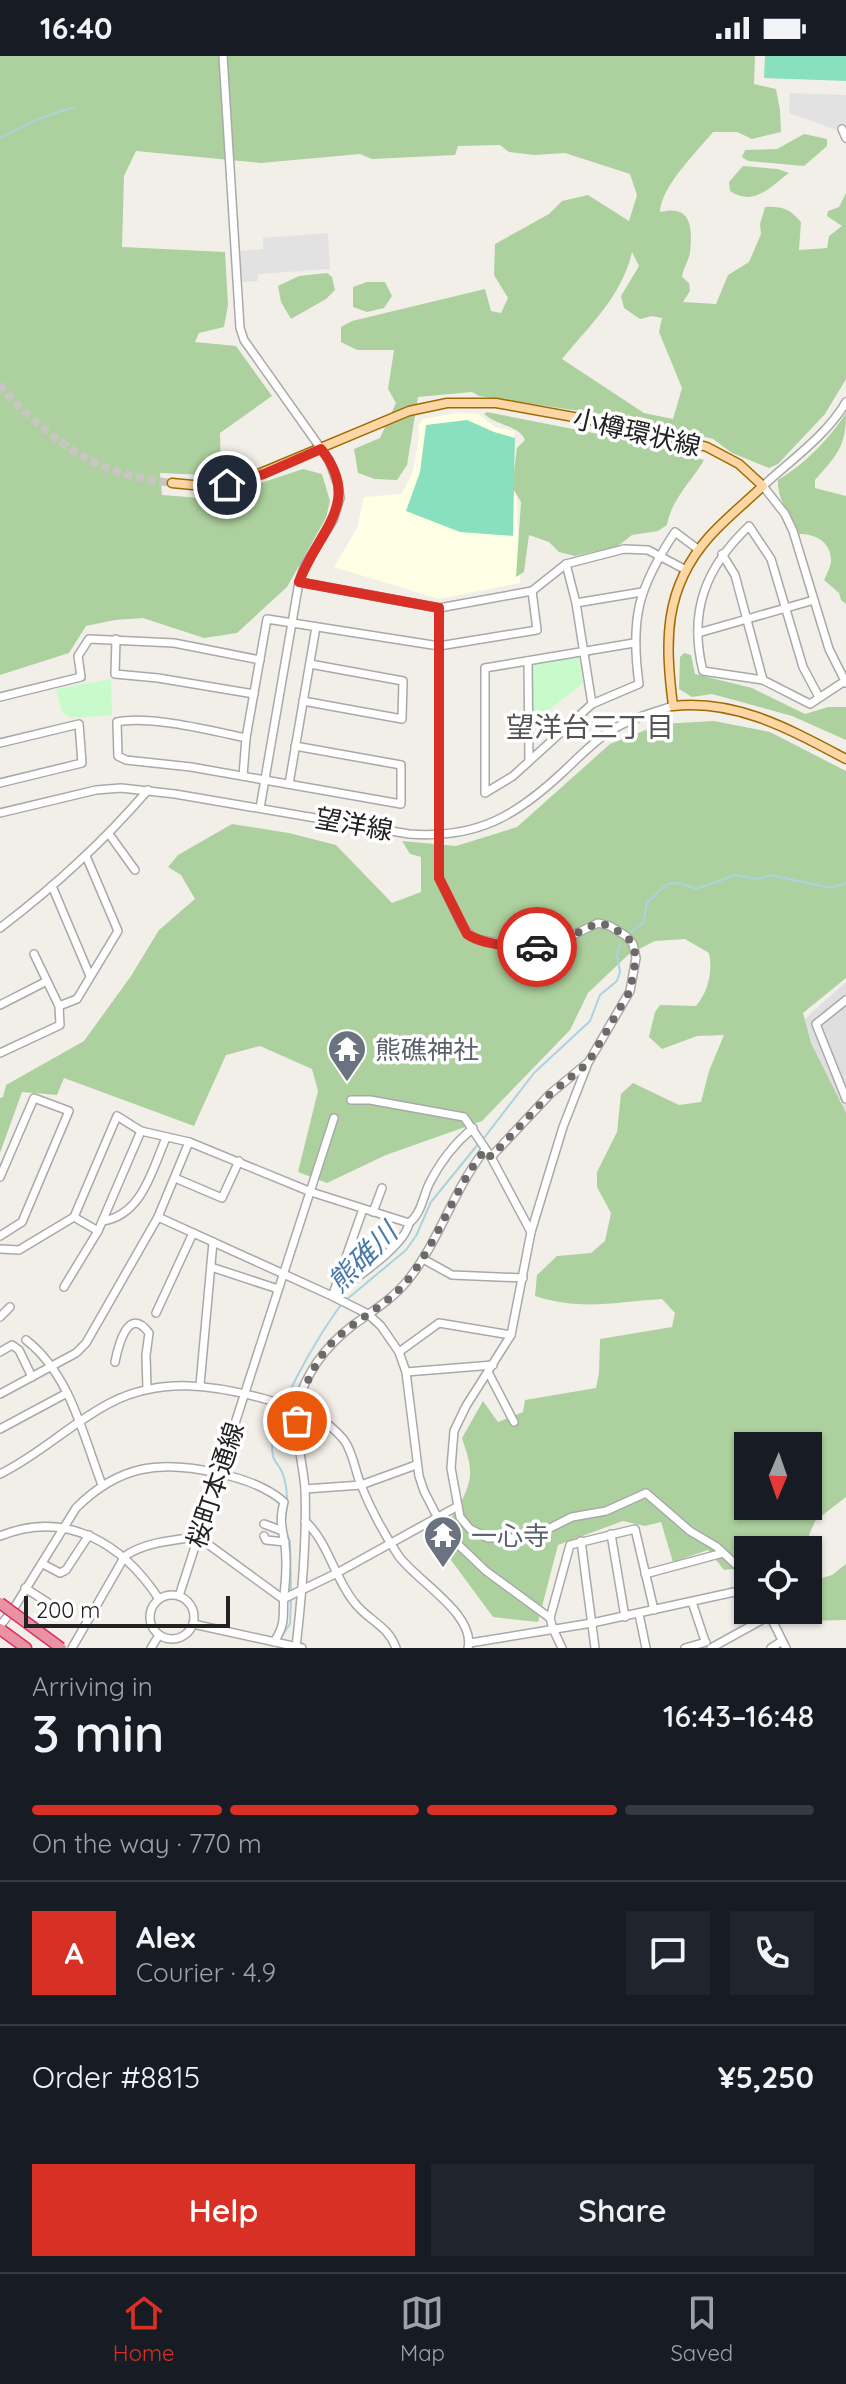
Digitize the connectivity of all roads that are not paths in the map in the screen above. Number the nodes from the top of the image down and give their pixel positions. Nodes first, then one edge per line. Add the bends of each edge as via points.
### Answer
1 (223, 56) edge
2 (842, 129) dead end
3 (846, 138) edge
4 (846, 402) edge
5 (321, 449) junction
6 (172, 483) tunnel mouth
7 (763, 486) junction
8 (699, 550) junction
9 (722, 554) junction
10 (659, 556) junction
11 (566, 564) junction
12 (686, 570) junction
13 (299, 582) junction
14 (532, 591) junction
15 (642, 592) junction
16 (814, 600) junction
17 (576, 603) junction
18 (439, 608) junction
19 (785, 609) junction
20 (747, 619) junction
21 (292, 622) junction
22 (316, 627) junction
23 (698, 633) junction
24 (116, 639) junction
25 (634, 643) junction
26 (439, 646) junction
27 (582, 652) junction
28 (260, 660) junction
29 (528, 661) junction
30 (310, 664) junction
31 (763, 680) junction
32 (845, 682) edge
33 (254, 694) junction
34 (0, 697) edge
35 (819, 697) junction
36 (303, 701) junction
37 (592, 704) junction
38 (673, 706) junction
39 (246, 738) junction
40 (0, 743) edge
41 (295, 746) junction
42 (846, 759) edge
43 (529, 760) junction
44 (243, 776) junction
45 (265, 780) junction
46 (0, 783) edge
47 (289, 784) junction
48 (148, 790) junction
49 (260, 808) junction
50 (0, 813) edge
51 (109, 834) junction
52 (438, 836) junction
53 (86, 856) junction
54 (135, 870) dead end
55 (52, 886) junction
56 (0, 928) edge
57 (34, 954) dead end
58 (90, 976) junction
59 (47, 981) junction
60 (846, 1000) edge
61 (0, 1005) edge
62 (59, 1006) junction
63 (0, 1053) edge
64 (588, 1063) junction
65 (846, 1099) edge
66 (351, 1100) dead end
67 (334, 1118) dead end
68 (473, 1128) junction
69 (141, 1131) junction
70 (166, 1138) junction
71 (189, 1142) junction
72 (486, 1151) junction
73 (239, 1161) junction
74 (0, 1177) edge
75 (175, 1178) junction
76 (382, 1188) dead end
77 (311, 1192) junction
78 (363, 1209) junction
79 (373, 1212) junction
80 (74, 1217) junction
81 (158, 1217) junction
82 (103, 1221) junction
83 (409, 1223) junction
84 (98, 1231) junction
85 (531, 1232) junction
86 (193, 1233) junction
87 (0, 1236) edge
88 (213, 1242) junction
89 (0, 1249) edge
90 (423, 1259) junction
91 (211, 1267) junction
92 (284, 1273) junction
93 (523, 1278) junction
94 (64, 1287) dead end
95 (278, 1289) junction
96 (336, 1298) junction
97 (10, 1307) dead end
98 (156, 1313) dead end
99 (368, 1314) junction
100 (0, 1317) edge
101 (511, 1335) junction
102 (26, 1340) dead end
103 (0, 1352) edge
104 (399, 1352) junction
105 (115, 1362) dead end
106 (52, 1366) junction
107 (490, 1369) junction
108 (406, 1372) junction
109 (32, 1377) junction
110 (200, 1385) junction
111 (147, 1389) junction
112 (67, 1393) junction
113 (245, 1393) junction
114 (0, 1394) edge
115 (293, 1407) junction
116 (514, 1422) dead end
117 (79, 1424) junction
118 (0, 1429) edge
119 (416, 1465) junction
120 (218, 1473) junction
121 (0, 1474) edge
122 (102, 1485) junction
123 (361, 1485) junction
124 (305, 1489) junction
125 (458, 1506) junction
126 (438, 1518) junction
127 (305, 1521) junction
128 (264, 1524) dead end
129 (66, 1528) junction
130 (280, 1530) junction
131 (611, 1534) junction
132 (89, 1535) junction
133 (0, 1536) edge
134 (264, 1536) dead end
135 (198, 1537) junction
136 (581, 1541) junction
137 (285, 1542) junction
138 (390, 1543) junction
139 (723, 1553) junction
140 (125, 1556) junction
141 (734, 1563) edge
142 (43, 1564) junction
143 (337, 1573) junction
144 (645, 1574) junction
145 (25, 1588) junction
146 (299, 1592) junction
147 (734, 1592) edge
148 (179, 1596) junction
149 (285, 1598) junction
150 (159, 1599) junction
151 (692, 1602) junction
152 (0, 1603) edge
153 (654, 1610) junction
154 (49, 1611) dead end
155 (639, 1614) junction
156 (625, 1617) junction
157 (550, 1618) junction
158 (592, 1623) junction
159 (193, 1624) junction
160 (748, 1624) edge
161 (774, 1624) edge
162 (0, 1627) edge
163 (553, 1629) junction
164 (159, 1635) junction
165 (181, 1638) junction
166 (279, 1644) edge
167 (784, 1644) edge
168 (469, 1645) edge
169 (708, 1646) edge
170 (299, 1647) edge
171 (26, 1648) edge
172 (61, 1648) edge
173 (72, 1648) edge
174 (151, 1648) edge
175 (186, 1648) edge
176 (396, 1648) edge
177 (562, 1648) edge
178 (595, 1648) edge
179 (646, 1648) edge
180 (685, 1648) edge
181 (771, 1648) edge

1 - 5 street via 240,328
2 - 3 street
4 - 7 street via 832,422
5 - 6 main road, 小樽環状線 via 239,482
5 - 7 main road, 小樽環状線 via 409,411 496,403 694,442 739,464
5 - 13 street via 340,498
7 - 8 main road
7 - 16 street via 793,531
8 - 10 street via 675,532
8 - 12 main road
9 - 19 street via 749,526 771,559
9 - 20 street via 735,575
9 - 23 street via 710,573
10 - 11 street via 624,549
10 - 12 street
10 - 15 street
11 - 14 street
11 - 17 street
12 - 38 main road via 674,598 667,638
13 - 18 street
13 - 21 street
14 - 18 street
14 - 26 street via 537,630
15 - 17 street
15 - 25 street
16 - 19 street
16 - 32 street
17 - 27 street
18 - 26 street
19 - 20 street
19 - 35 street via 803,667
20 - 23 street
20 - 31 street
21 - 22 street
21 - 28 street via 267,619
21 - 45 street
22 - 26 street
22 - 30 street
23 - 31 street via 703,671
24 - 28 street via 174,643
24 - 33 street via 115,674
24 - 34 street via 89,639 78,656 81,677
25 - 27 street
25 - 37 street via 639,684
26 - 52 street
27 - 29 street
27 - 37 street
28 - 33 street
29 - 43 street
29 - 43 street via 485,668 485,793
30 - 36 street
30 - 36 street via 403,681 402,719
31 - 35 street via 810,704
32 - 35 street
33 - 39 street
36 - 41 street
37 - 43 street
38 - 42 main road via 733,708
38 - 52 street, 望洋線 via 607,733 507,817
39 - 44 street
39 - 44 street via 117,722 118,756 126,760
40 - 46 street via 79,724 82,763
41 - 47 street
41 - 47 street via 401,765 401,804
44 - 45 street
45 - 47 street
45 - 49 street
48 - 49 street, 望洋線
48 - 50 street, 望洋線 via 96,790
48 - 51 street
49 - 52 street, 望洋線
51 - 53 street
51 - 54 street
52 - 64 street via 439,878 462,926 475,939 548,947 598,923 633,944 630,991
53 - 55 street
53 - 58 street via 118,931
55 - 56 street
55 - 58 street
57 - 59 street
58 - 62 street via 77,999
59 - 61 street
59 - 62 street
60 - 65 street via 816,1024
62 - 63 street via 60,1025
64 - 72 street
64 - 85 street
66 - 68 street via 464,1117
67 - 77 street, 桜町本通線
68 - 72 street
68 - 83 street via 436,1170
69 - 70 street
69 - 80 street via 117,1116
69 - 82 street
70 - 71 street
70 - 82 street via 136,1203 118,1218
71 - 73 street
71 - 75 street
72 - 85 street
72 - 90 street via 463,1181
73 - 75 street via 222,1198
73 - 77 street
74 - 87 street via 34,1098 69,1111 22,1222
75 - 81 street
76 - 79 street
77 - 78 street
77 - 92 street, 桜町本通線
78 - 79 street
78 - 96 street
79 - 83 street
80 - 84 street
80 - 89 street via 19,1250
81 - 86 street
81 - 106 street via 86,1343
82 - 84 street
83 - 96 street via 396,1245
84 - 94 street
85 - 93 street
86 - 88 street
86 - 98 street
88 - 91 street
88 - 92 street
90 - 93 street via 452,1275
90 - 99 street via 398,1291
91 - 95 street
91 - 110 street
92 - 95 street, 桜町本通線
92 - 96 street
93 - 101 street
95 - 113 street, 桜町本通線
96 - 99 street
97 - 100 street
99 - 104 street
99 - 115 street via 320,1357
101 - 104 street via 439,1323
101 - 107 street
102 - 106 street
103 - 109 street via 12,1345 19,1350
104 - 108 street
105 - 111 street via 122,1333 136,1324 143,1326 149,1333
106 - 109 street
106 - 112 street
107 - 108 street
107 - 116 street
107 - 125 street via 454,1431 451,1468
108 - 119 street
109 - 114 street
110 - 111 street
110 - 113 street
111 - 117 street via 111,1402
112 - 117 street
112 - 118 street
113 - 115 street
113 - 120 street, 桜町本通線
115 - 123 street via 320,1416 337,1432 347,1444
115 - 124 street
117 - 121 street
117 - 122 street
119 - 123 street
119 - 126 street
120 - 122 street via 159,1465
120 - 130 street via 261,1487 284,1502
120 - 135 street, 桜町本通線
122 - 129 street via 76,1508
123 - 124 street
123 - 138 street
124 - 127 street
125 - 126 street
125 - 139 street via 470,1529 509,1540 541,1534 572,1517 606,1511 646,1493
126 - 138 street
126 - 157 street via 445,1532 486,1571
127 - 143 street
127 - 146 street
128 - 130 street
129 - 132 street
129 - 133 street via 26,1528
129 - 142 street
130 - 137 street
131 - 136 street
131 - 144 street via 635,1529
131 - 156 street
132 - 140 street
132 - 142 street via 66,1570 60,1573
134 - 137 street
135 - 140 street via 170,1540
135 - 148 street, 桜町本通線
135 - 149 street
136 - 157 street via 570,1545
136 - 158 street
137 - 149 street
138 - 143 street
138 - 168 street via 453,1608
139 - 141 street
139 - 144 street
140 - 150 street
140 - 173 street
142 - 145 street
143 - 146 street
143 - 176 street via 355,1605 390,1634
144 - 153 street
145 - 154 street via 47,1602
145 - 162 street
146 - 149 street
146 - 170 street
147 - 151 street
148 - 150 street
148 - 159 street via 190,1604
149 - 166 street
150 - 164 street via 150,1617
151 - 153 street
151 - 169 street
152 - 172 highway, bridge
153 - 155 street
155 - 156 street
155 - 179 street
156 - 158 street
157 - 163 street
158 - 163 street
158 - 178 street
159 - 165 street
159 - 166 street
160 - 169 street
161 - 167 street
162 - 171 highway
163 - 168 street
163 - 177 street
164 - 165 street
164 - 174 street
165 - 175 street
166 - 170 street
167 - 181 street
169 - 180 street

